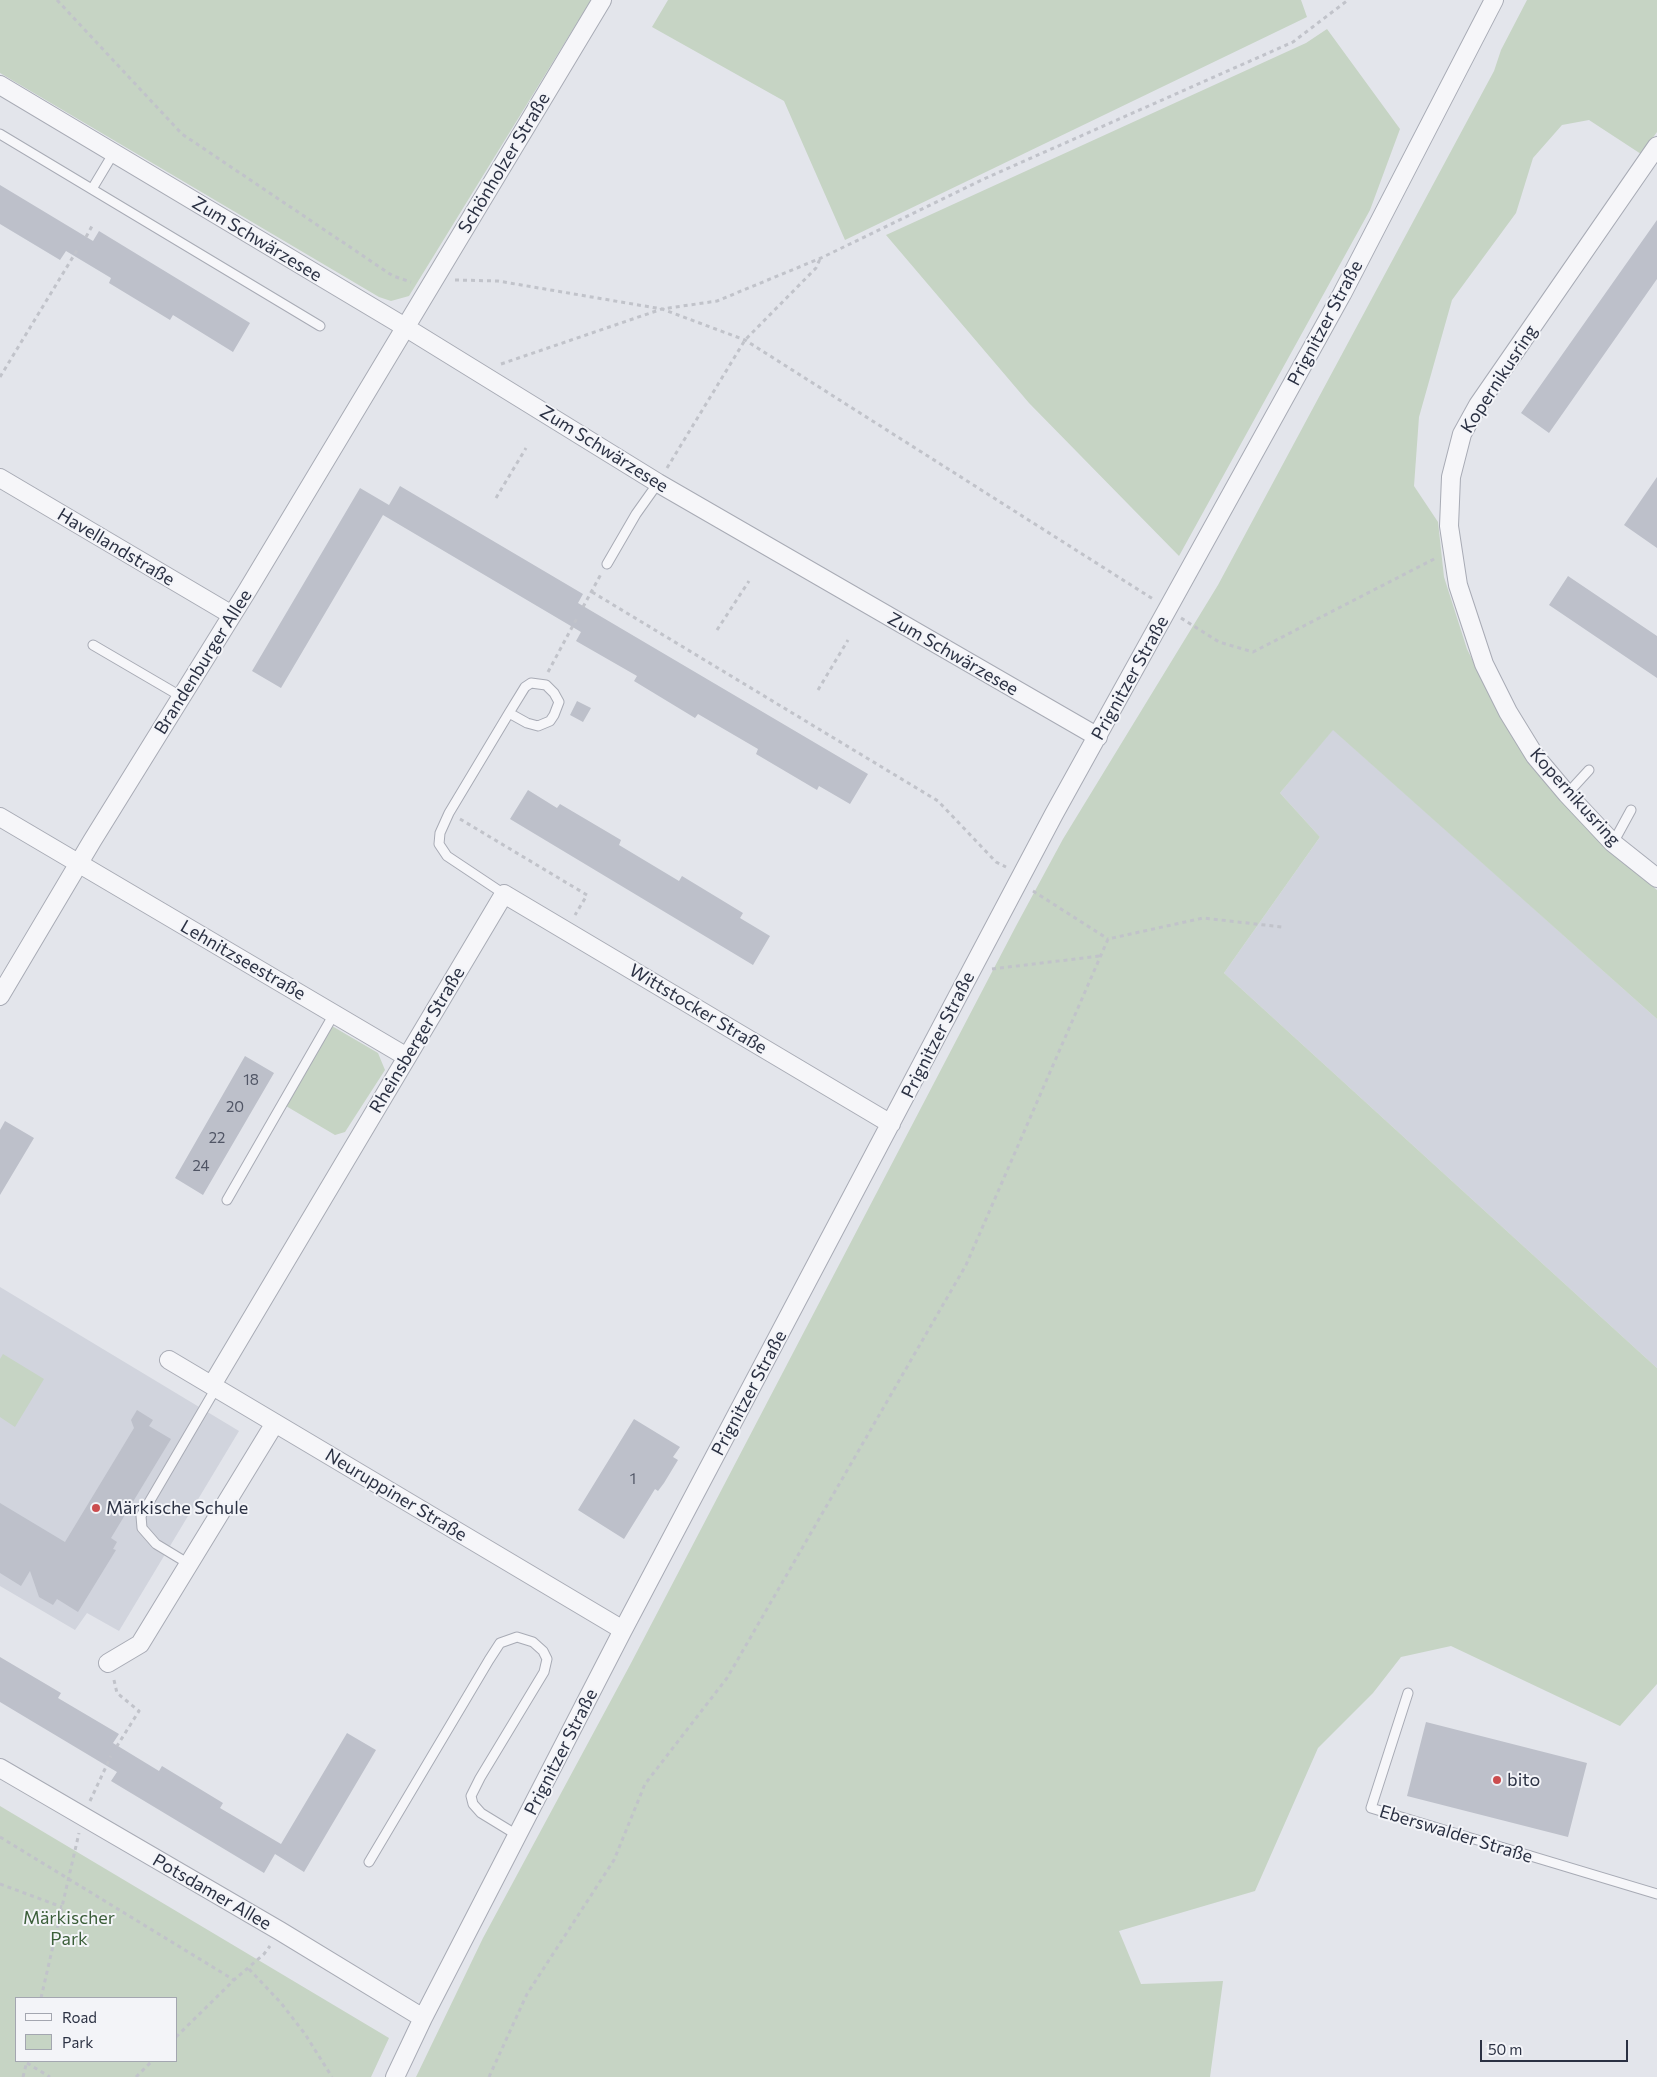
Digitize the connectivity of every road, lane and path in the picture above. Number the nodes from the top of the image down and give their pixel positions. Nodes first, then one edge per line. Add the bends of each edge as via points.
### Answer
1 (57, 0) edge
2 (602, 0) edge
3 (1348, 0) edge
4 (1494, 0) edge
5 (0, 85) edge
6 (0, 134) edge
7 (1657, 146) edge
8 (113, 154) junction
9 (92, 190) junction
10 (92, 226) dead end
11 (86, 237) dead end
12 (79, 247) dead end
13 (821, 258) junction
14 (450, 280) dead end
15 (429, 287) junction
16 (662, 308) junction
17 (320, 326) dead end
18 (405, 327) junction
19 (745, 340) junction
20 (479, 372) junction
21 (0, 377) edge
22 (526, 448) dead end
23 (0, 478) edge
24 (658, 483) junction
25 (496, 498) dead end
26 (1452, 551) junction
27 (607, 564) joint
28 (749, 580) dead end
29 (592, 592) junction
30 (584, 606) dead end
31 (1168, 609) junction
32 (232, 615) junction
33 (578, 618) dead end
34 (717, 630) dead end
35 (848, 640) dead end
36 (93, 645) dead end
37 (542, 684) junction
38 (818, 690) dead end
39 (182, 697) junction
40 (509, 713) junction
41 (1098, 737) junction
42 (1589, 770) dead end
43 (1567, 794) junction
44 (1631, 810) dead end
45 (449, 812) junction
46 (0, 817) edge
47 (1613, 843) junction
48 (79, 864) junction
49 (1021, 878) junction
50 (1657, 878) edge
51 (504, 894) junction
52 (1282, 927) dead end
53 (566, 931) junction
54 (1108, 939) junction
55 (1101, 956) junction
56 (971, 971) junction
57 (0, 996) edge
58 (334, 1014) junction
59 (407, 1057) junction
60 (892, 1124) junction
61 (228, 1200) dead end
62 (170, 1360) dead end
63 (214, 1386) junction
64 (275, 1423) junction
65 (189, 1564) junction
66 (623, 1630) junction
67 (108, 1662) joint
68 (1408, 1693) dead end
69 (117, 1746) dead end
70 (111, 1756) dead end
71 (0, 1768) edge
72 (83, 1817) junction
73 (517, 1835) junction
74 (0, 1837) edge
75 (369, 1862) dead end
76 (69, 1879) junction
77 (0, 1884) edge
78 (1657, 1894) edge
79 (62, 1907) junction
80 (280, 1931) junction
81 (249, 1968) junction
82 (234, 1980) junction
83 (41, 1997) edge
84 (423, 2018) junction
85 (178, 2035) edge
86 (27, 2062) edge
87 (151, 2062) edge
88 (23, 2077) edge
89 (50, 2077) edge
90 (136, 2077) edge
91 (332, 2077) edge
92 (395, 2077) edge
93 (489, 2077) edge

1 - 15 path via 182,134 393,276
2 - 15 street, Schönholzer Straße
3 - 13 path via 1293,42 986,178
4 - 31 street, Prignitzer Straße via 1342,294
5 - 8 street, Zum Schwärzesee
6 - 9 lane
7 - 26 street, Kopernikusring via 1478,405 1462,434 1451,477 1449,526
8 - 9 lane
8 - 18 street, Zum Schwärzesee
9 - 17 lane
10 - 11 path
12 - 21 path
13 - 16 path via 717,301
13 - 19 path via 816,268
14 - 16 path via 498,281
15 - 18 street, Schönholzer Straße
16 - 19 path
16 - 20 path
18 - 20 street, Zum Schwärzesee
18 - 32 street, Brandenburger Allee
19 - 24 path
19 - 31 path
20 - 24 street, Zum Schwärzesee
22 - 25 path
23 - 32 street, Havellandstraße
24 - 27 lane
24 - 41 street, Zum Schwärzesee
26 - 31 path via 1254,652 1219,642
26 - 43 street, Kopernikusring via 1458,586 1484,664 1535,756
27 - 29 path
28 - 34 path
29 - 30 path
29 - 49 path via 938,801 996,862
31 - 41 street, Prignitzer Straße
32 - 39 street, Brandenburger Allee
33 - 37 path
35 - 38 path
36 - 39 lane
37 - 40 lane via 532,683 525,687
37 - 40 lane via 550,688 559,702 557,712 550,720 538,726
39 - 48 street, Brandenburger Allee
40 - 45 lane
41 - 49 street, Prignitzer Straße
42 - 43 lane
43 - 47 street, Kopernikusring
44 - 47 lane
45 - 51 lane via 439,844 447,856
45 - 53 path via 587,895
46 - 48 street, Lehnitzseestraße
47 - 50 street, Kopernikusring
48 - 57 street, Brandenburger Allee
48 - 58 street, Lehnitzseestraße
49 - 54 path
49 - 56 street, Prignitzer Straße
51 - 53 street, Wittstocker Straße
51 - 59 street, Rheinsberger Straße
52 - 54 path via 1203,918
53 - 60 street, Wittstocker Straße
54 - 55 path
55 - 56 path
55 - 93 path via 966,1265 727,1678 645,1784 614,1860 527,1994
56 - 60 street, Prignitzer Straße
58 - 59 street, Lehnitzseestraße
58 - 61 lane
59 - 63 street, Rheinsberger Straße
60 - 66 street, Prignitzer Straße
62 - 63 street, Neuruppiner Straße
63 - 64 street, Neuruppiner Straße
63 - 65 lane via 141,1516 142,1528 156,1544
64 - 65 street
64 - 66 street, Neuruppiner Straße
65 - 67 street via 140,1644
66 - 73 street, Prignitzer Straße
67 - 69 path via 117,1693 138,1711
68 - 78 lane, Eberswalder Straße via 1371,1808
70 - 72 path
71 - 72 street, Potsdamer Allee
72 - 76 path
72 - 80 street, Potsdamer Allee
73 - 75 lane via 481,1813 471,1796 544,1672 547,1660 544,1651 533,1642 517,1636 500,1643
73 - 84 street, Prignitzer Straße
74 - 76 path
76 - 79 path
76 - 82 path
77 - 79 path
79 - 83 path
80 - 81 path via 264,1954
80 - 84 street, Potsdamer Allee
81 - 82 path
81 - 91 path via 305,2034
82 - 85 path
84 - 92 street, Prignitzer Straße
86 - 88 path
86 - 89 path
87 - 90 path

